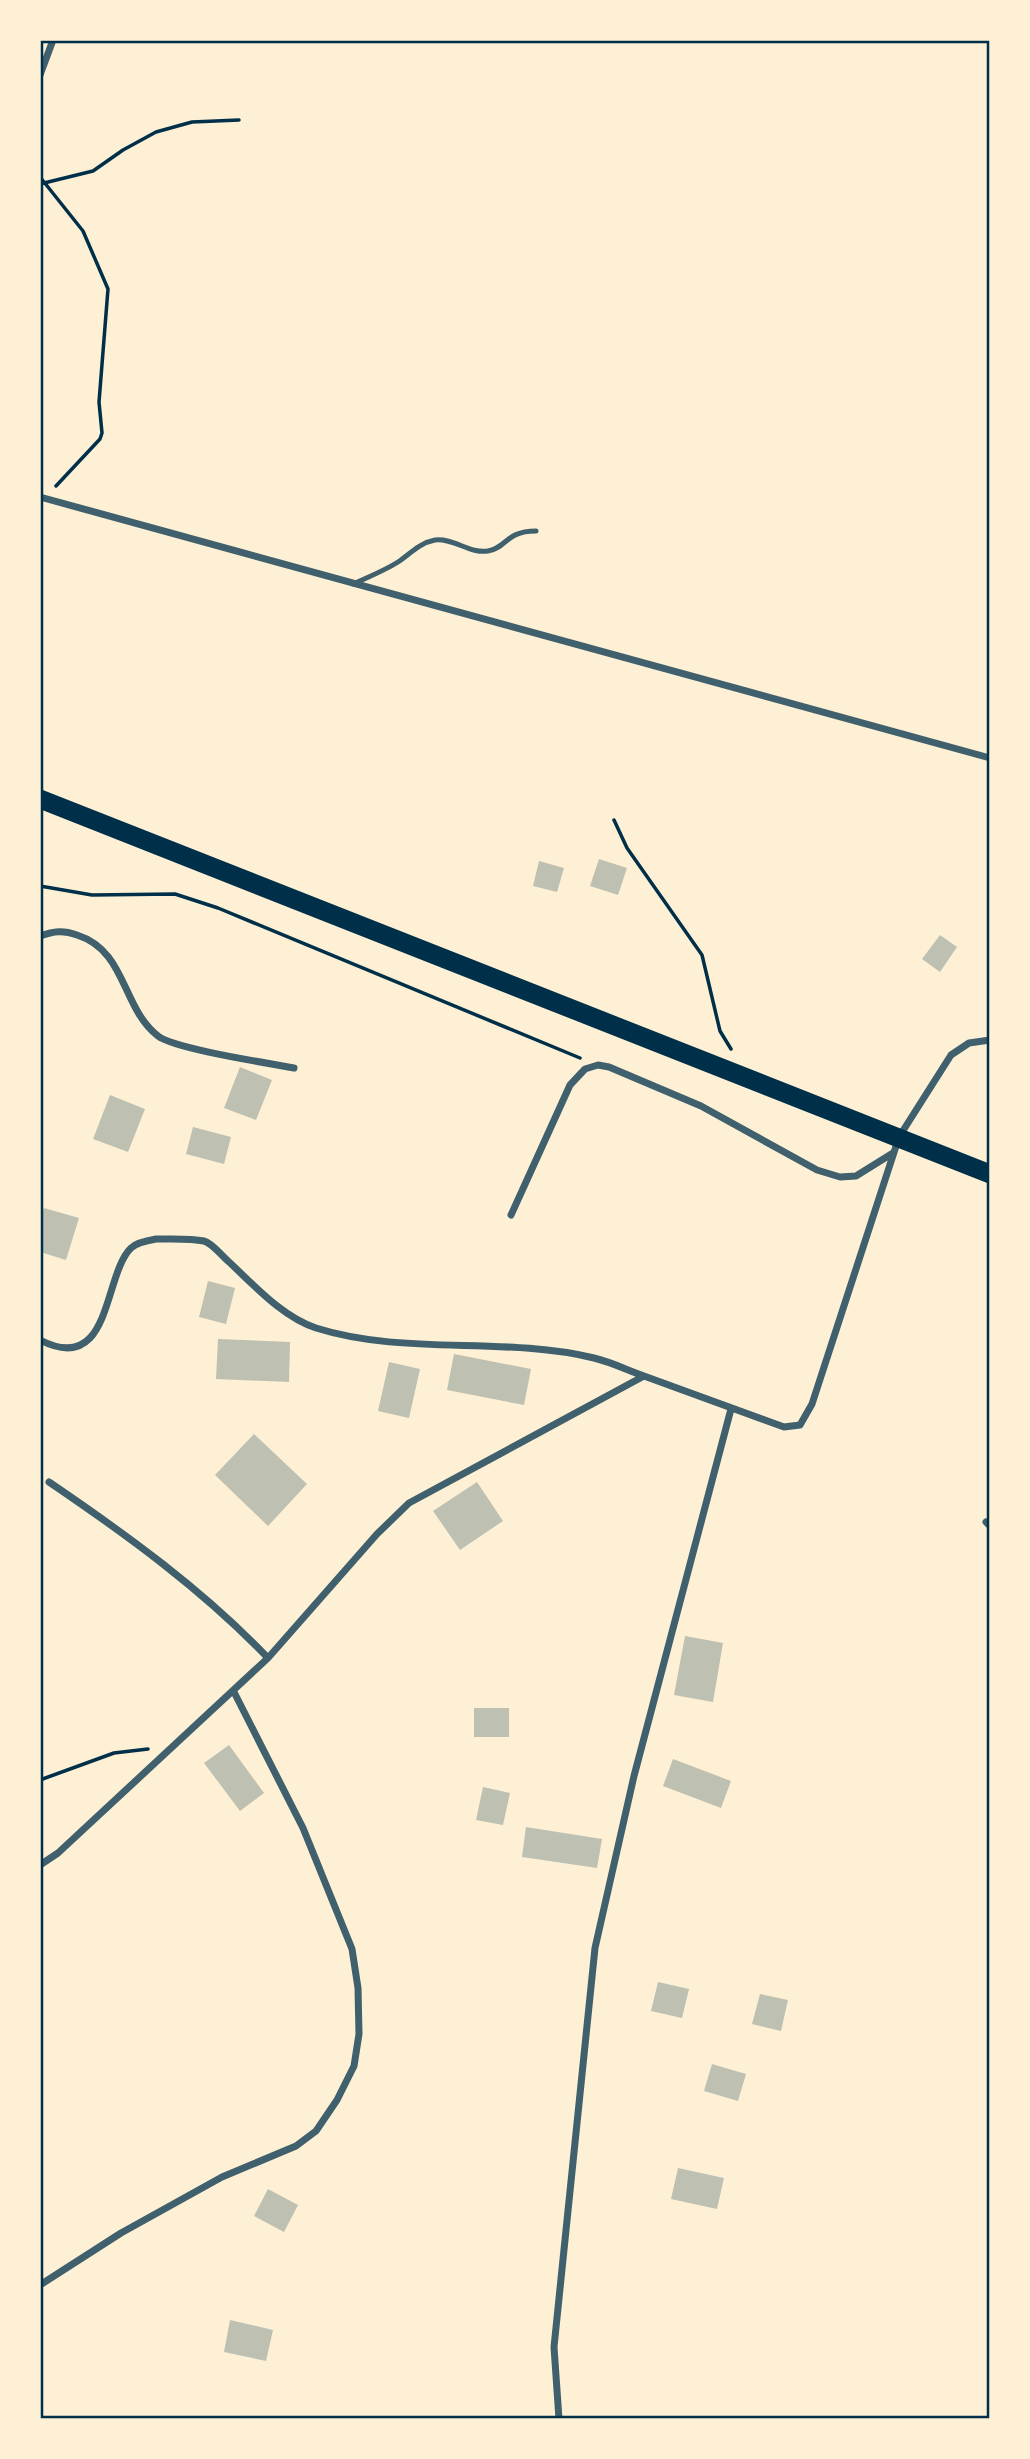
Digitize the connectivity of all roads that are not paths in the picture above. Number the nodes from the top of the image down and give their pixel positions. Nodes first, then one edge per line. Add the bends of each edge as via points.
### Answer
1 (54, 40) edge
2 (40, 75) edge
3 (42, 498) edge
4 (536, 530) dead end
5 (354, 584) junction
6 (990, 758) edge
7 (40, 799) edge
8 (40, 929) edge
9 (52, 931) junction
10 (40, 936) edge
11 (990, 1040) edge
12 (294, 1068) dead end
13 (896, 1145) junction
14 (990, 1174) edge
15 (511, 1215) dead end
16 (40, 1340) edge
17 (644, 1376) junction
18 (731, 1409) junction
19 (49, 1482) dead end
20 (268, 1658) junction
21 (234, 1692) junction
22 (40, 1865) edge
23 (40, 2286) edge
24 (559, 2419) edge

1 - 2 street
3 - 5 street
4 - 5 lane via 520,531 482,552 436,540
5 - 6 street
7 - 13 highway via 748,1079
8 - 9 street
9 - 10 street
9 - 12 street via 66,931 103,948 159,1037
11 - 13 street via 969,1043 951,1055
13 - 14 highway
13 - 15 street via 856,1176 840,1177 817,1170 688,1100 598,1065 585,1069 570,1085
13 - 18 street via 812,1404 800,1425 784,1427
16 - 17 street via 59,1347 78,1346 97,1330 119,1268 132,1247 153,1239 206,1241 284,1309 311,1326 346,1337 594,1358
17 - 18 street
17 - 20 street via 409,1503
18 - 24 street via 634,1776 595,1948 554,2347
19 - 20 street via 224,1612
20 - 21 street
21 - 22 street
21 - 23 street via 303,1828 352,1949 359,2034 354,2066 316,2131 296,2147 222,2178

